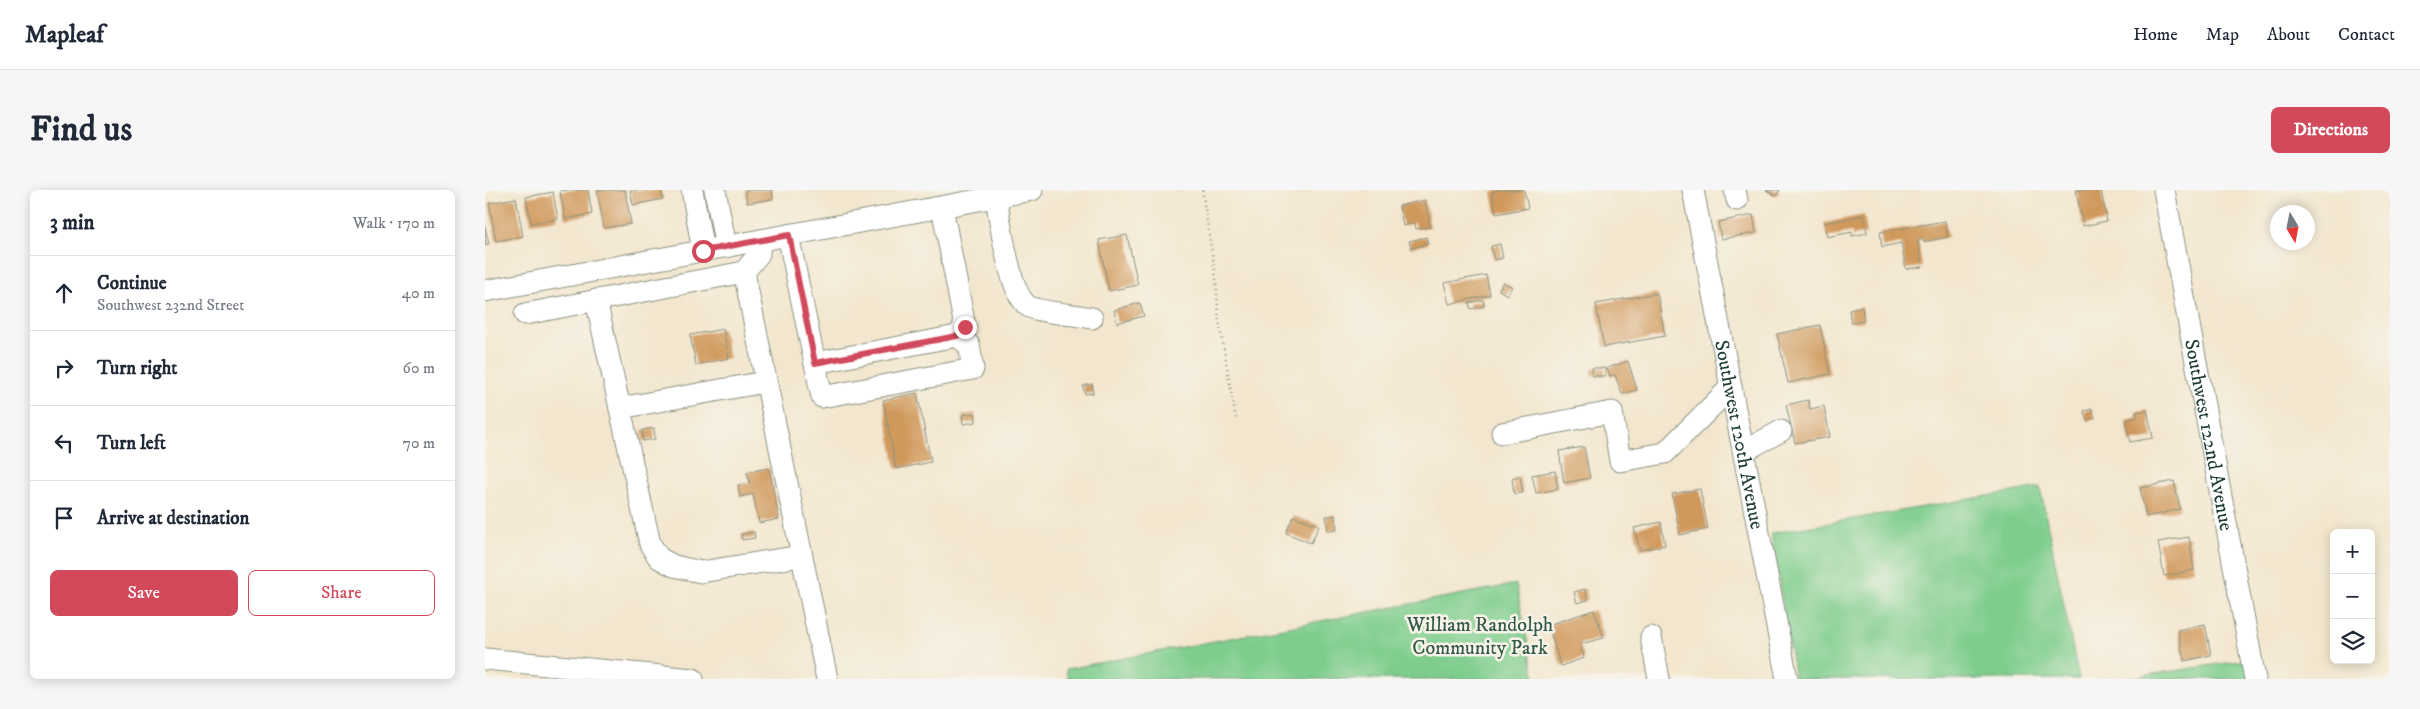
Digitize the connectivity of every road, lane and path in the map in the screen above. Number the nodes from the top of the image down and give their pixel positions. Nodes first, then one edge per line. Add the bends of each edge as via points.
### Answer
1 (692, 190) edge
2 (715, 190) edge
3 (1032, 190) edge
4 (1202, 190) edge
5 (1693, 190) edge
6 (2164, 190) edge
7 (995, 197) junction
8 (942, 206) junction
9 (789, 235) junction
10 (760, 240) junction
11 (726, 247) junction
12 (703, 251) junction
13 (744, 272) junction
14 (485, 291) edge
15 (596, 300) junction
16 (525, 314) dead end
17 (1092, 318) dead end
18 (957, 336) junction
19 (815, 363) junction
20 (765, 382) junction
21 (1731, 387) junction
22 (620, 408) junction
23 (1237, 419) dead end
24 (1781, 431) dead end
25 (1502, 433) dead end
26 (1744, 452) junction
27 (801, 556) junction
28 (1651, 637) dead end
29 (485, 659) edge
30 (589, 674) edge
31 (693, 679) edge
32 (827, 679) edge
33 (1659, 679) edge
34 (1787, 679) edge
35 (2255, 679) edge

1 - 12 street
2 - 11 street
3 - 7 street
4 - 23 path via 1216,278 1219,321
5 - 21 street, Southwest 120th Avenue
6 - 35 street, Southwest 122nd Avenue
7 - 8 street
7 - 17 street via 1009,271 1019,297 1028,306
8 - 9 street
8 - 18 street via 965,327
9 - 10 street
9 - 19 street
10 - 11 street
10 - 13 street via 759,254
11 - 12 street
12 - 14 street
13 - 15 street
13 - 20 street
15 - 16 street
15 - 22 street
18 - 19 street
18 - 19 street via 969,345 973,369 822,397
20 - 22 street
20 - 27 street
21 - 25 street via 1665,453 1620,461 1612,412
21 - 26 street, Southwest 120th Avenue
22 - 27 street via 650,544 659,558 675,566 701,572
24 - 26 street
26 - 34 street, Southwest 120th Avenue
27 - 32 street
28 - 33 street
29 - 30 street
30 - 31 street

